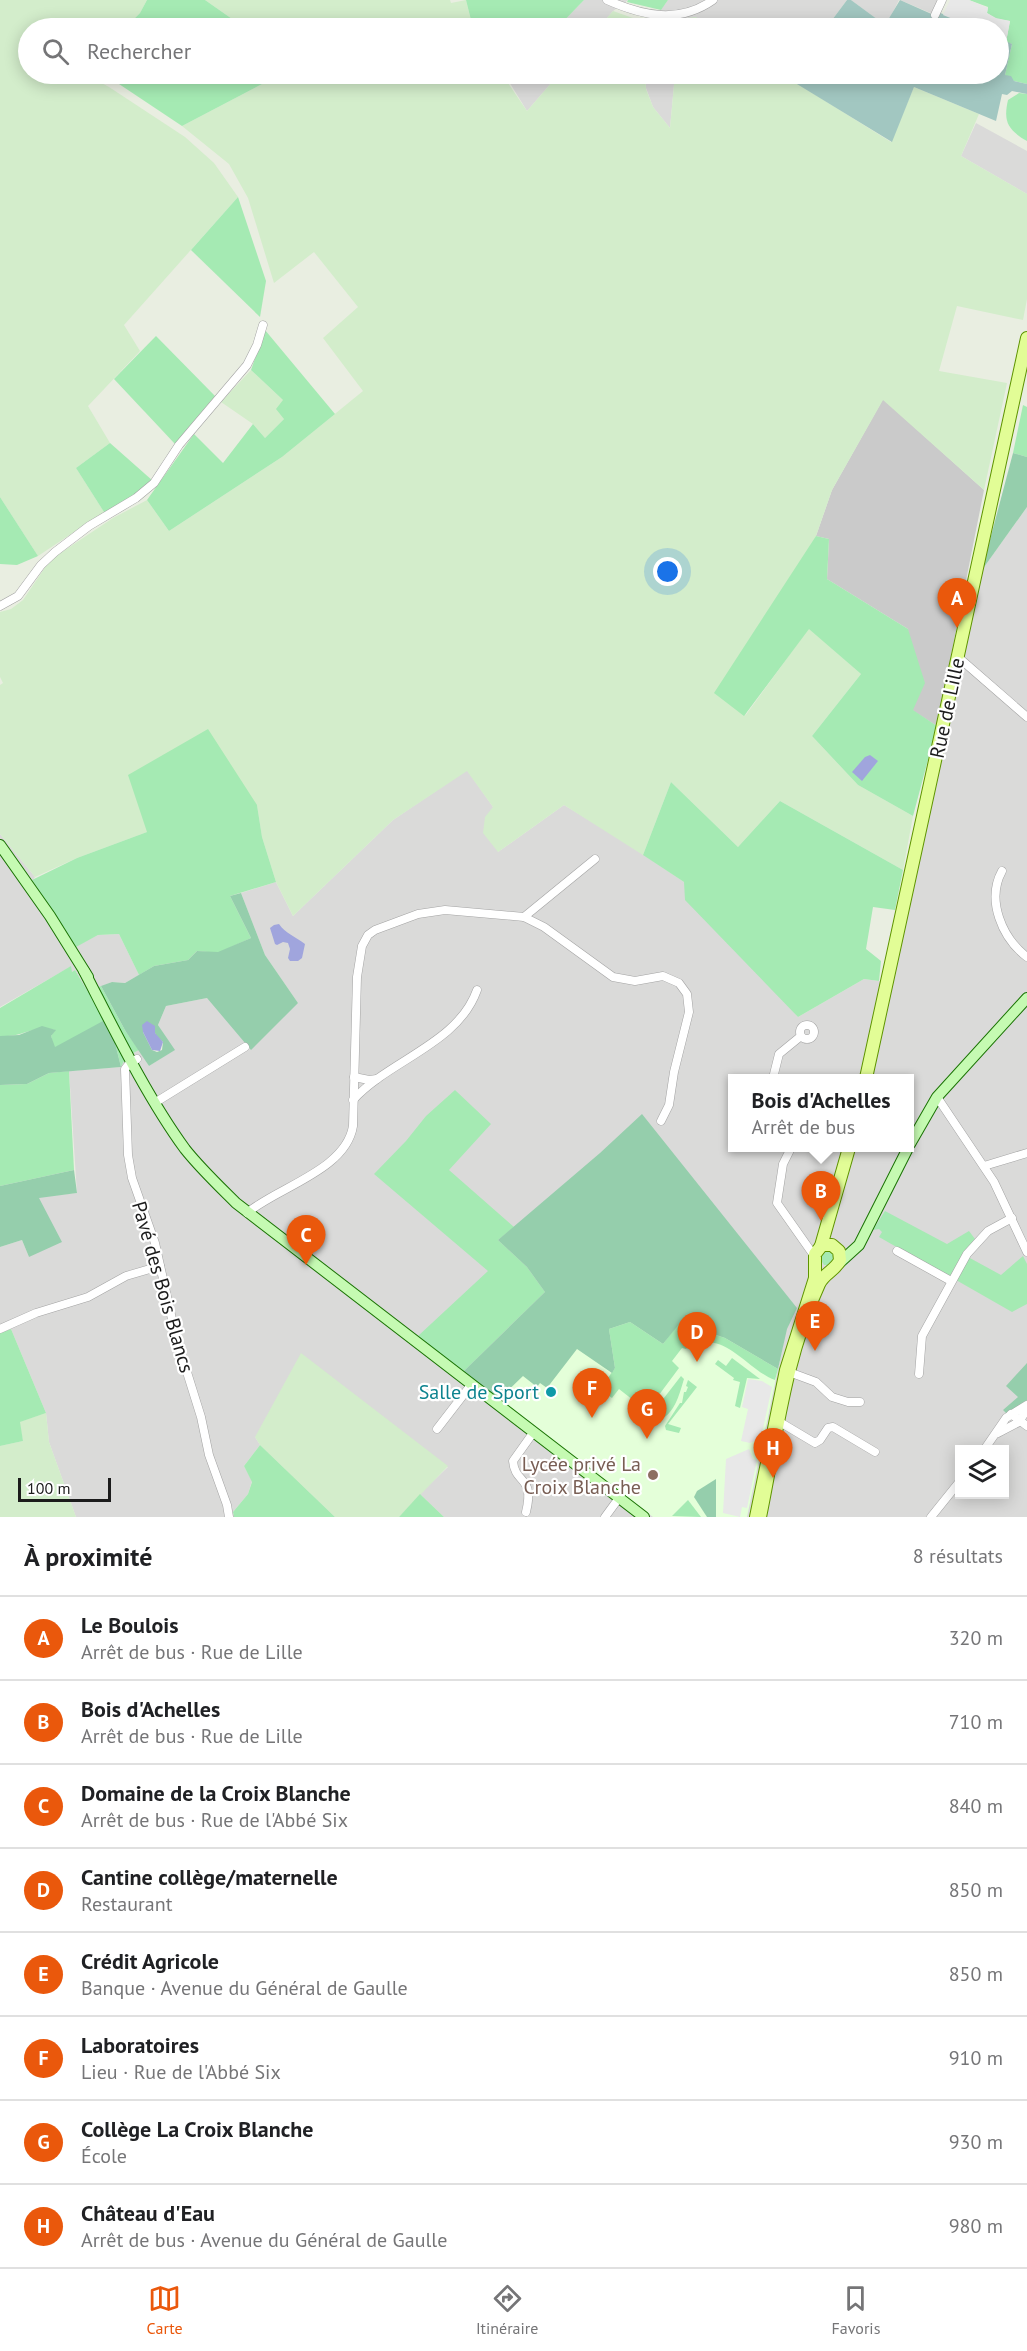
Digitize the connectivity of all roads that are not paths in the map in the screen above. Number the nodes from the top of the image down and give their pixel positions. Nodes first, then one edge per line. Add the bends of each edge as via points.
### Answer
1 (607, 0) edge
2 (713, 0) edge
3 (942, 0) edge
4 (935, 15) dead end
5 (263, 326) dead end
6 (1027, 338) edge
7 (0, 606) edge
8 (958, 657) junction
9 (1027, 717) edge
10 (0, 844) edge
11 (595, 859) dead end
12 (1002, 871) dead end
13 (524, 917) junction
14 (1027, 957) edge
15 (477, 990) dead end
16 (1027, 998) edge
17 (801, 1036) dead end
18 (245, 1047) dead end
19 (135, 1060) junction
20 (774, 1074) edge
21 (867, 1074) edge
22 (354, 1077) junction
23 (378, 1078) junction
24 (937, 1097) junction
25 (353, 1100) junction
26 (158, 1101) junction
27 (661, 1122) dead end
28 (914, 1136) edge
29 (789, 1152) edge
30 (849, 1152) edge
31 (849, 1152) edge
32 (905, 1152) edge
33 (1027, 1153) edge
34 (984, 1166) junction
35 (875, 1210) junction
36 (247, 1213) junction
37 (1012, 1218) junction
38 (837, 1248) junction
39 (897, 1251) dead end
40 (1027, 1252) edge
41 (818, 1253) junction
42 (160, 1266) junction
43 (835, 1267) junction
44 (951, 1281) junction
45 (0, 1329) edge
46 (789, 1372) junction
47 (919, 1374) dead end
48 (471, 1385) junction
49 (860, 1402) dead end
50 (1027, 1407) edge
51 (1011, 1414) junction
52 (778, 1420) junction
53 (1024, 1424) edge
54 (437, 1430) dead end
55 (532, 1433) junction
56 (996, 1434) junction
57 (987, 1445) edge
58 (875, 1452) dead end
59 (955, 1487) edge
60 (619, 1498) junction
61 (526, 1512) dead end
62 (229, 1517) edge
63 (605, 1517) edge
64 (644, 1517) edge
65 (758, 1517) edge
66 (931, 1517) edge

1 - 2 street via 656,16 675,16
3 - 4 street
5 - 7 street via 247,366 179,445 154,483 55,552 18,596
6 - 8 main road, Rue de Lille
8 - 9 street
8 - 21 main road, Rue de Lille
10 - 19 main road via 50,916
11 - 13 street
12 - 14 street via 996,892 1000,919 1011,942
13 - 22 street via 431,911 370,934 361,948 357,969
13 - 27 street via 540,924 613,977 631,981 667,976 685,990 689,1012 669,1105
15 - 23 street via 460,1018 427,1046
16 - 24 main road
17 - 20 street via 779,1054
18 - 26 street
19 - 26 main road
19 - 42 street, Pavé des Bois Blancs via 125,1069 129,1162
22 - 23 street
22 - 25 street
23 - 25 street
24 - 28 main road
24 - 34 street
25 - 36 street via 352,1132 344,1148 324,1166
26 - 36 main road via 197,1158
29 - 41 street via 776,1198 778,1208
30 - 38 main road via 832,1230
31 - 41 main road
32 - 35 main road
33 - 34 street
34 - 37 street
35 - 38 main road via 853,1244 846,1249
35 - 43 main road via 857,1247
36 - 48 main road
37 - 40 street
37 - 44 street via 976,1241
38 - 41 main road via 828,1244
38 - 43 main road via 841,1257
39 - 44 street
41 - 43 main road via 822,1268
41 - 65 main road via 814,1282 786,1370
42 - 45 street via 126,1276 88,1297
42 - 62 street, Pavé des Bois Blancs via 176,1336
43 - 46 main road via 821,1280
44 - 47 street via 921,1336
46 - 49 street via 816,1382 832,1397
46 - 52 main road
48 - 54 street
48 - 55 main road
50 - 51 street
50 - 53 street
51 - 53 street
51 - 56 street
52 - 58 street via 814,1443 828,1428 833,1428
52 - 65 main road
53 - 56 street
55 - 60 main road
55 - 61 street via 513,1461 515,1471 529,1490
56 - 57 street
59 - 66 street
60 - 63 street
60 - 64 main road

